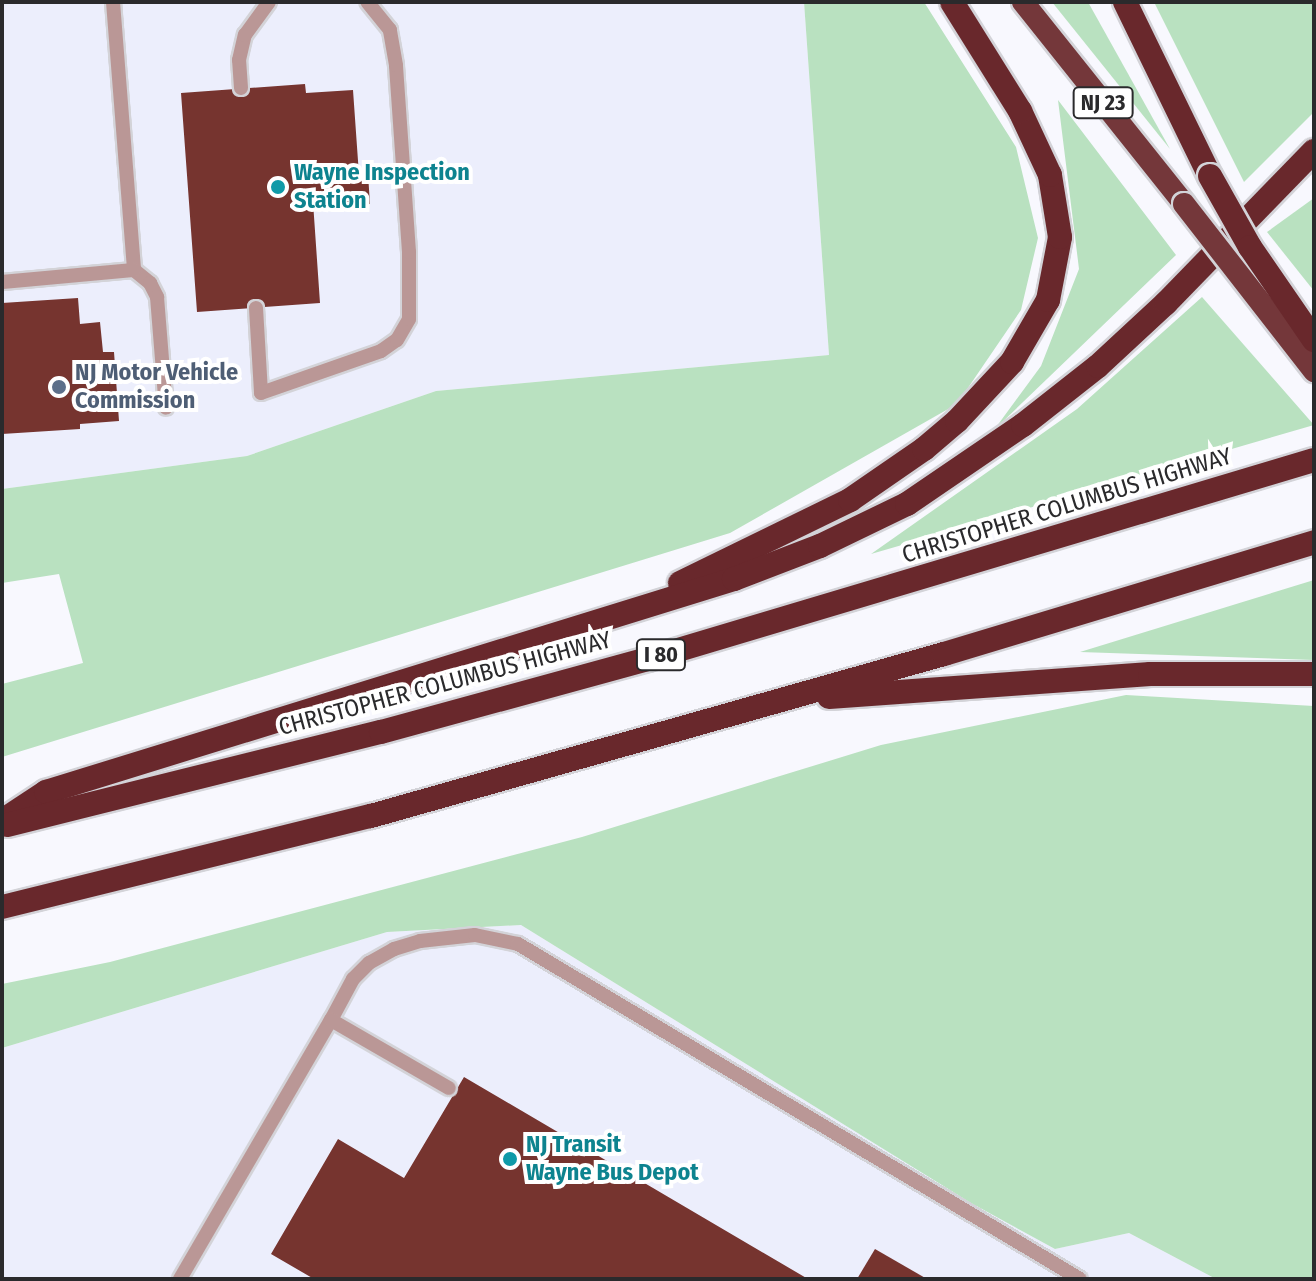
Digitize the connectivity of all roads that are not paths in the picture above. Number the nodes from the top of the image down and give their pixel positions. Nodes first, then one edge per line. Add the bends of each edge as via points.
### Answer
1 (113, 2) edge
2 (269, 2) edge
3 (367, 2) edge
4 (952, 2) edge
5 (1023, 2) edge
6 (1125, 2) edge
7 (241, 88) dead end
8 (1314, 151) edge
9 (134, 270) junction
10 (2, 282) edge
11 (256, 308) dead end
12 (1314, 340) edge
13 (1314, 371) edge
14 (166, 408) dead end
15 (1314, 460) edge
16 (1314, 542) edge
17 (599, 622) junction
18 (1314, 674) edge
19 (773, 702) junction
20 (2, 824) edge
21 (2, 907) edge
22 (331, 1020) junction
23 (449, 1088) dead end
24 (180, 1279) edge
25 (1080, 1279) edge

1 - 9 lane
2 - 7 lane via 245,35 239,60
3 - 11 lane via 390,30 396,65 409,319 397,340 381,351 261,393
4 - 17 highway via 1020,111 1050,175 1060,237 1057,269 1033,329 986,393 890,475 809,522
5 - 13 highway, NJ 23, bridge
6 - 12 highway, bridge via 1210,176 1250,247
8 - 17 highway via 1098,366 907,504 780,562
9 - 10 lane
9 - 14 lane via 157,297
15 - 20 highway, CHRISTOPHER COLUMBUS HIGHWAY / I 80 via 662,655 367,736
16 - 19 highway
17 - 20 highway via 46,792
18 - 19 highway via 1092,677
19 - 21 highway via 371,816
22 - 23 lane
22 - 24 lane
22 - 25 lane via 353,979 394,949 475,935 518,944

